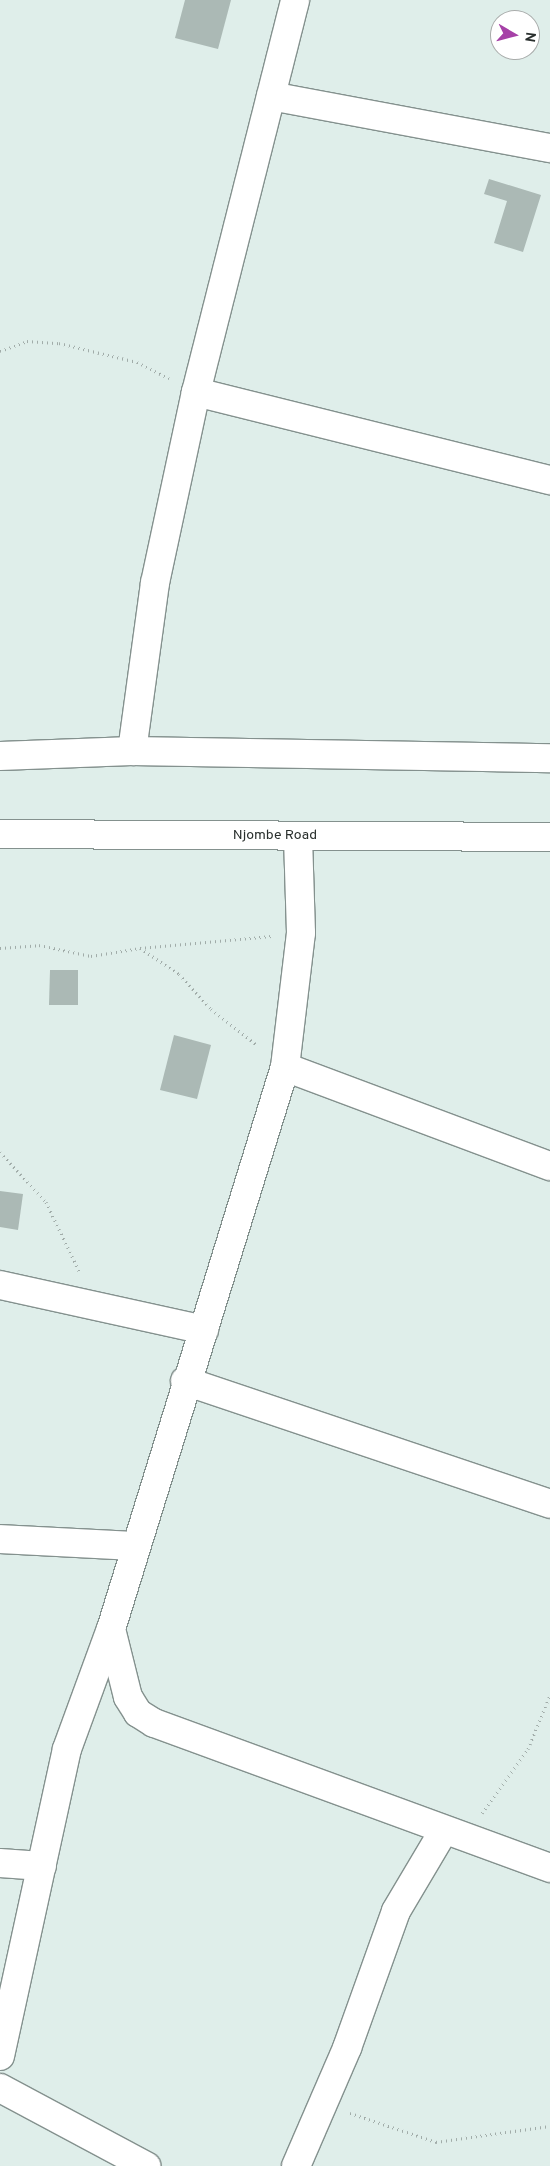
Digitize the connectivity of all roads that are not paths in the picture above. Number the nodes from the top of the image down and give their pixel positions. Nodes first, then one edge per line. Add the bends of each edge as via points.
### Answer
1 (295, 0) edge
2 (271, 96) junction
3 (550, 148) edge
4 (196, 392) junction
5 (550, 480) edge
6 (132, 751) junction
7 (0, 756) edge
8 (550, 758) edge
9 (0, 834) edge
10 (298, 836) junction
11 (550, 837) edge
12 (285, 1067) junction
13 (550, 1166) edge
14 (0, 1285) edge
15 (204, 1330) junction
16 (185, 1381) junction
17 (550, 1504) edge
18 (0, 1539) edge
19 (134, 1546) junction
20 (111, 1629) junction
21 (443, 1832) junction
22 (0, 1863) edge
23 (42, 1866) junction
24 (550, 1868) edge
25 (0, 2056) edge
26 (0, 2088) edge
27 (146, 2166) edge
28 (296, 2166) edge

1 - 2 main road
2 - 3 main road
2 - 4 main road
4 - 5 main road
4 - 6 main road via 155,583
6 - 7 main road
6 - 8 main road
9 - 10 main road, Njombe Road
10 - 11 main road, Njombe Road
10 - 12 main road via 301,933
12 - 13 main road
12 - 15 main road
14 - 15 main road via 101,1304
15 - 16 main road
16 - 17 main road
16 - 19 main road
18 - 19 main road
19 - 20 main road
20 - 21 main road via 128,1697 138,1713 196,1741
20 - 23 main road via 67,1749
21 - 24 main road
21 - 28 main road via 396,1911 324,2104
22 - 23 main road
23 - 25 main road
26 - 27 main road

